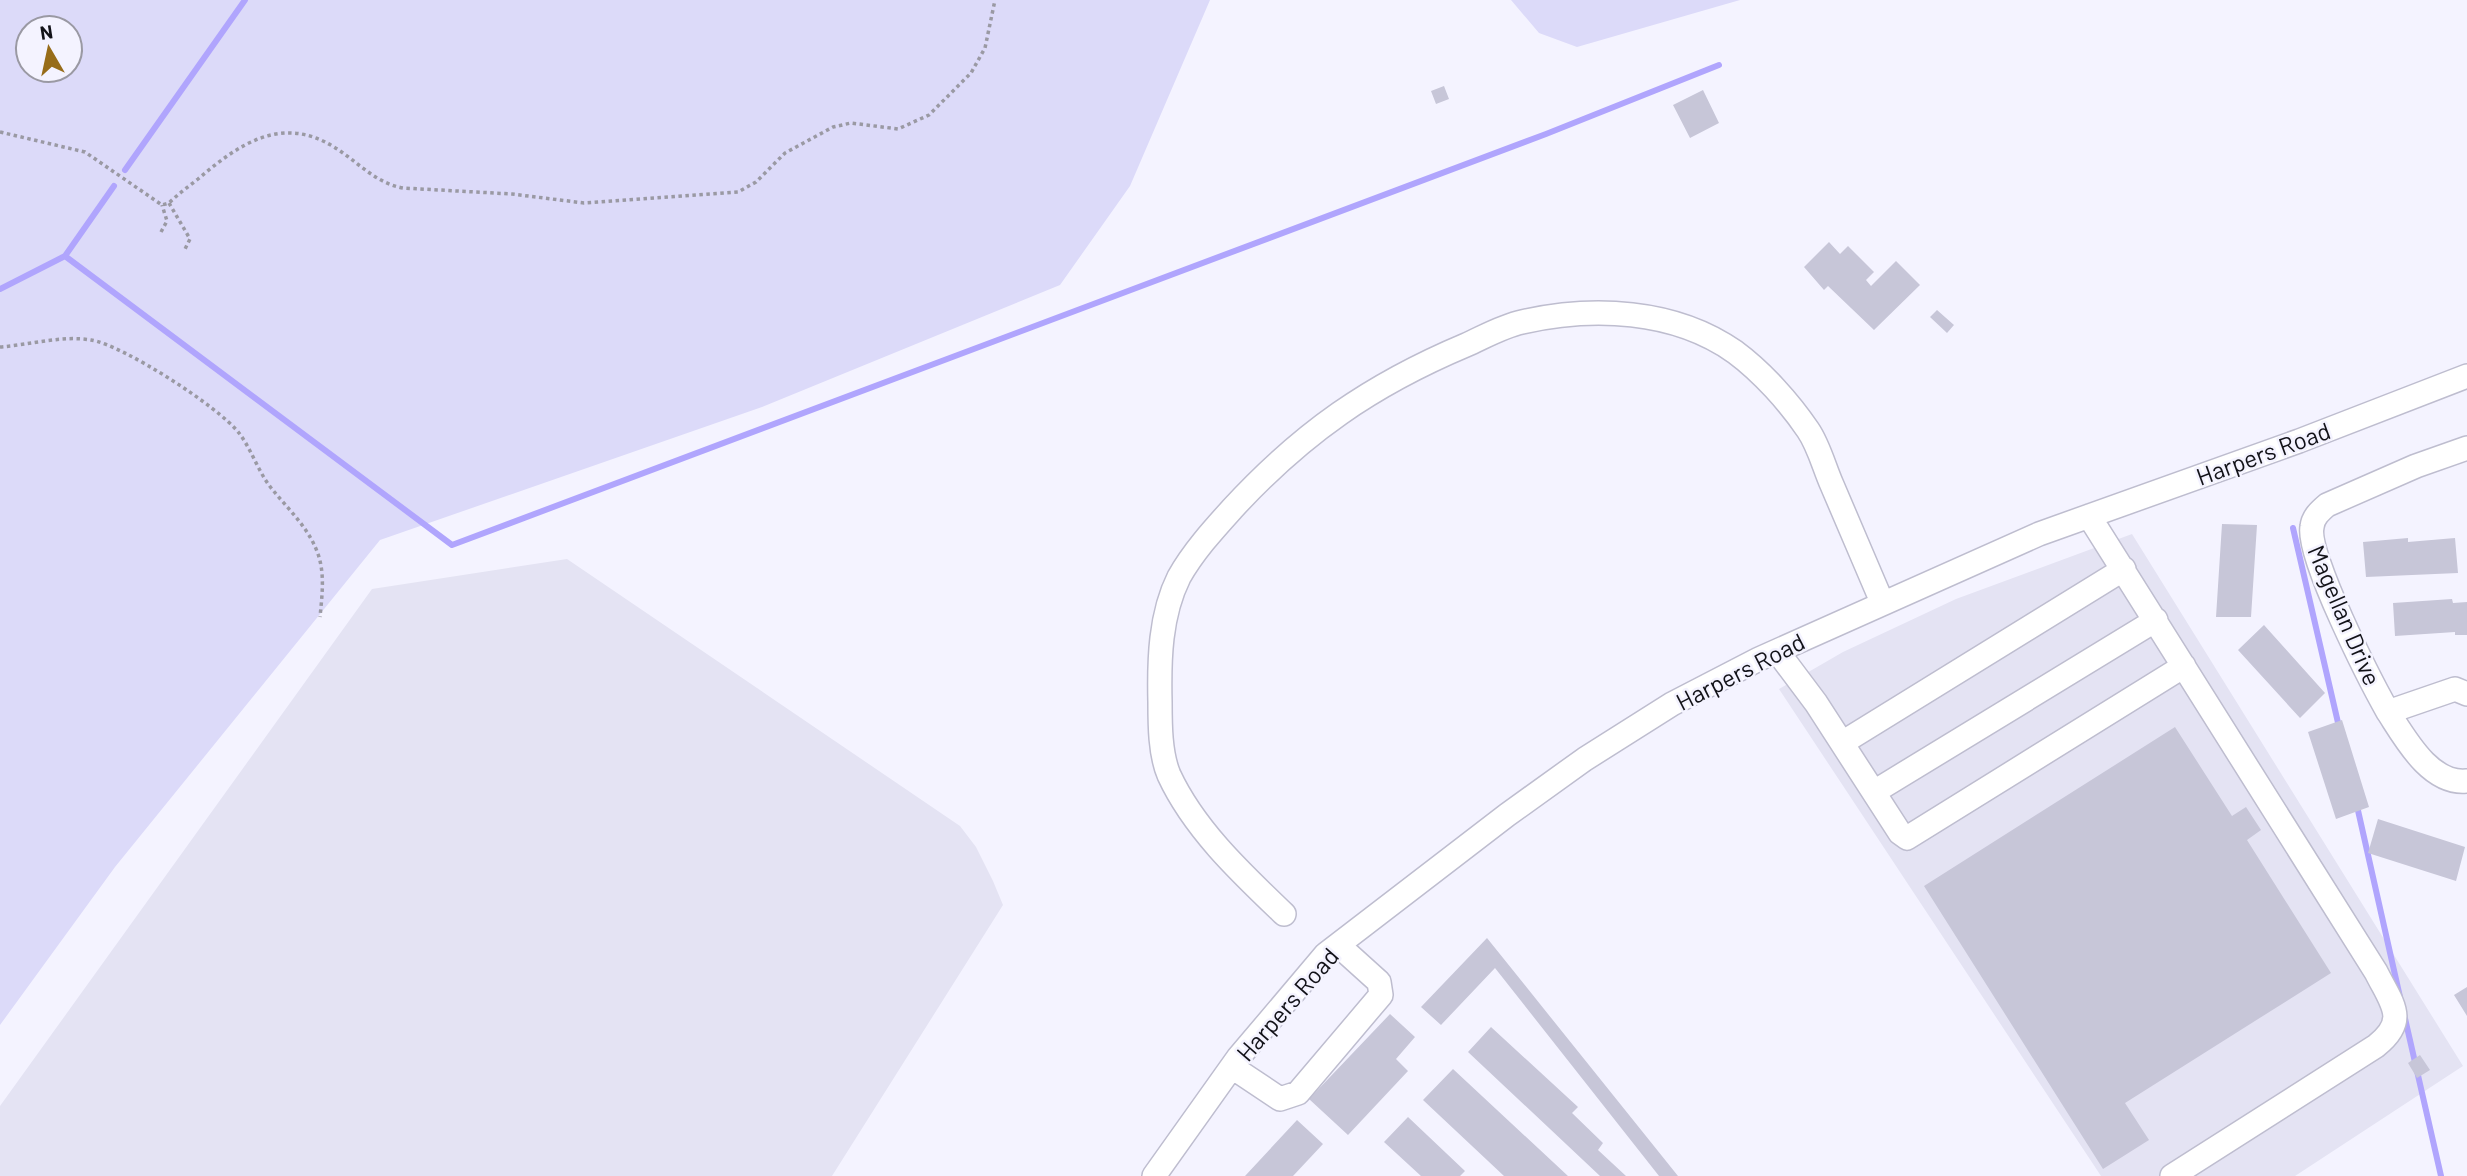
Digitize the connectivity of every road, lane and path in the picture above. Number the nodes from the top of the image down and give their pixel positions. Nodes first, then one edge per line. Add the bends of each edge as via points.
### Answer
1 (995, 0) edge
2 (0, 132) edge
3 (169, 203) junction
4 (162, 205) junction
5 (161, 232) dead end
6 (185, 249) dead end
7 (0, 347) edge
8 (2467, 376) edge
9 (2467, 448) edge
10 (2089, 516) junction
11 (2123, 569) junction
12 (1882, 602) junction
13 (320, 617) dead end
14 (2156, 620) junction
15 (1777, 651) junction
16 (2184, 666) junction
17 (2467, 694) edge
18 (2388, 712) junction
19 (1842, 743) junction
20 (2467, 781) edge
21 (1874, 792) junction
22 (1284, 914) dead end
23 (1338, 945) junction
24 (1232, 1067) junction
25 (1154, 1176) edge
26 (2172, 1176) edge

1 - 3 path via 985,48 971,73 929,115 898,129 851,123 833,127 785,153 756,182 738,192 583,203 403,188 390,186 323,141 285,135 250,140 237,147
2 - 4 path via 85,152
3 - 4 path
3 - 6 path via 190,239
4 - 5 path via 167,221
7 - 13 path via 68,339 106,344 152,369 231,425 317,551 323,580
8 - 10 street, Harpers Road
9 - 18 street, Magellan Drive via 2327,505 2312,526 2311,538 2330,588
10 - 11 street
10 - 12 street, Harpers Road
11 - 14 street
11 - 19 street
12 - 15 street, Harpers Road
12 - 22 street via 1809,431 1768,381 1711,338 1671,322 1624,313 1571,314 1519,323 1426,362 1342,409 1275,462 1204,539 1179,578 1167,610 1159,663 1160,730 1168,773 1198,823
14 - 16 street
14 - 21 street
15 - 19 street
15 - 23 street, Harpers Road via 1672,704 1585,759
16 - 21 street via 1907,838
16 - 26 street via 2376,972 2396,1018 2392,1033 2375,1046
17 - 18 street, Magellan Drive via 2455,689
18 - 20 street, Magellan Drive via 2438,776
19 - 21 street
23 - 24 street, Harpers Road
23 - 24 street via 1378,982 1381,995 1298,1093 1280,1098
24 - 25 street, Harpers Road

